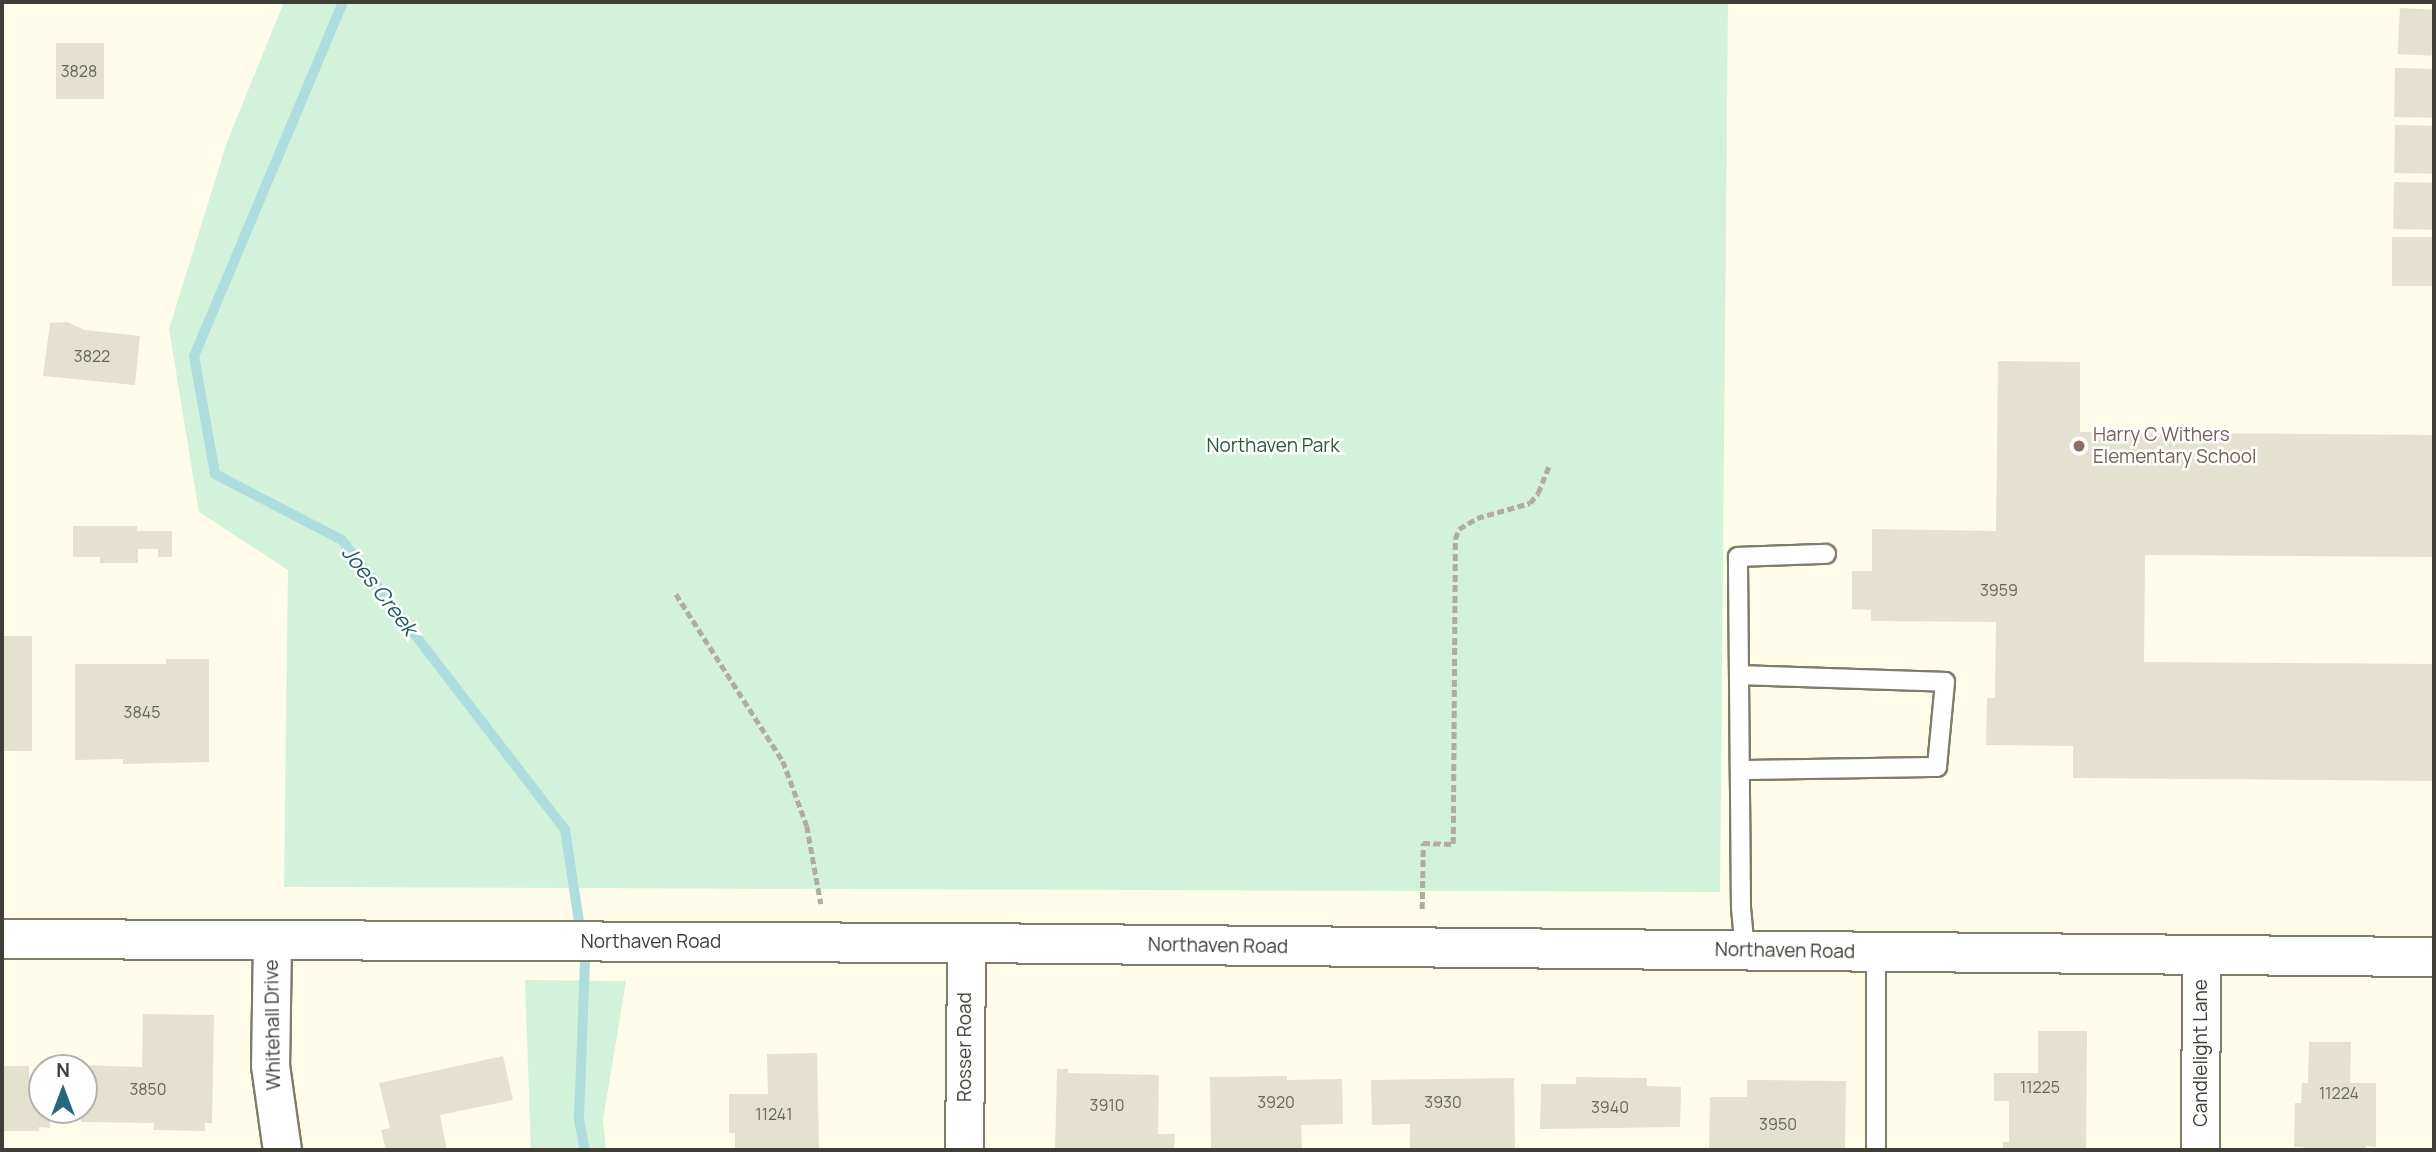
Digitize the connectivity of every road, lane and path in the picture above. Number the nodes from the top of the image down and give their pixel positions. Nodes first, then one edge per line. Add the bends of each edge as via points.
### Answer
1 (1549, 466) dead end
2 (1826, 554) dead end
3 (676, 594) dead end
4 (1739, 675) junction
5 (1740, 770) junction
6 (821, 905) dead end
7 (1422, 909) dead end
8 (2, 939) edge
9 (272, 941) junction
10 (966, 943) junction
11 (1745, 951) junction
12 (1876, 952) junction
13 (2201, 956) junction
14 (2434, 957) edge
15 (282, 1150) edge
16 (964, 1150) edge
17 (1876, 1150) edge
18 (2200, 1150) edge

1 - 7 path via 1530,503 1477,518 1459,529 1455,538 1453,844 1423,844
2 - 4 lane via 1738,557
3 - 6 path via 783,761 807,826
4 - 5 lane
4 - 5 lane via 1945,682 1937,767
5 - 11 lane
8 - 9 street, Northaven Road
9 - 10 street, Northaven Road
9 - 15 street, Whitehall Drive via 270,1065
10 - 11 street, Northaven Road
10 - 16 street, Rosser Road
11 - 12 street, Northaven Road
12 - 13 street, Northaven Road
12 - 17 lane
13 - 14 street, Northaven Road
13 - 18 street, Candlelight Lane

